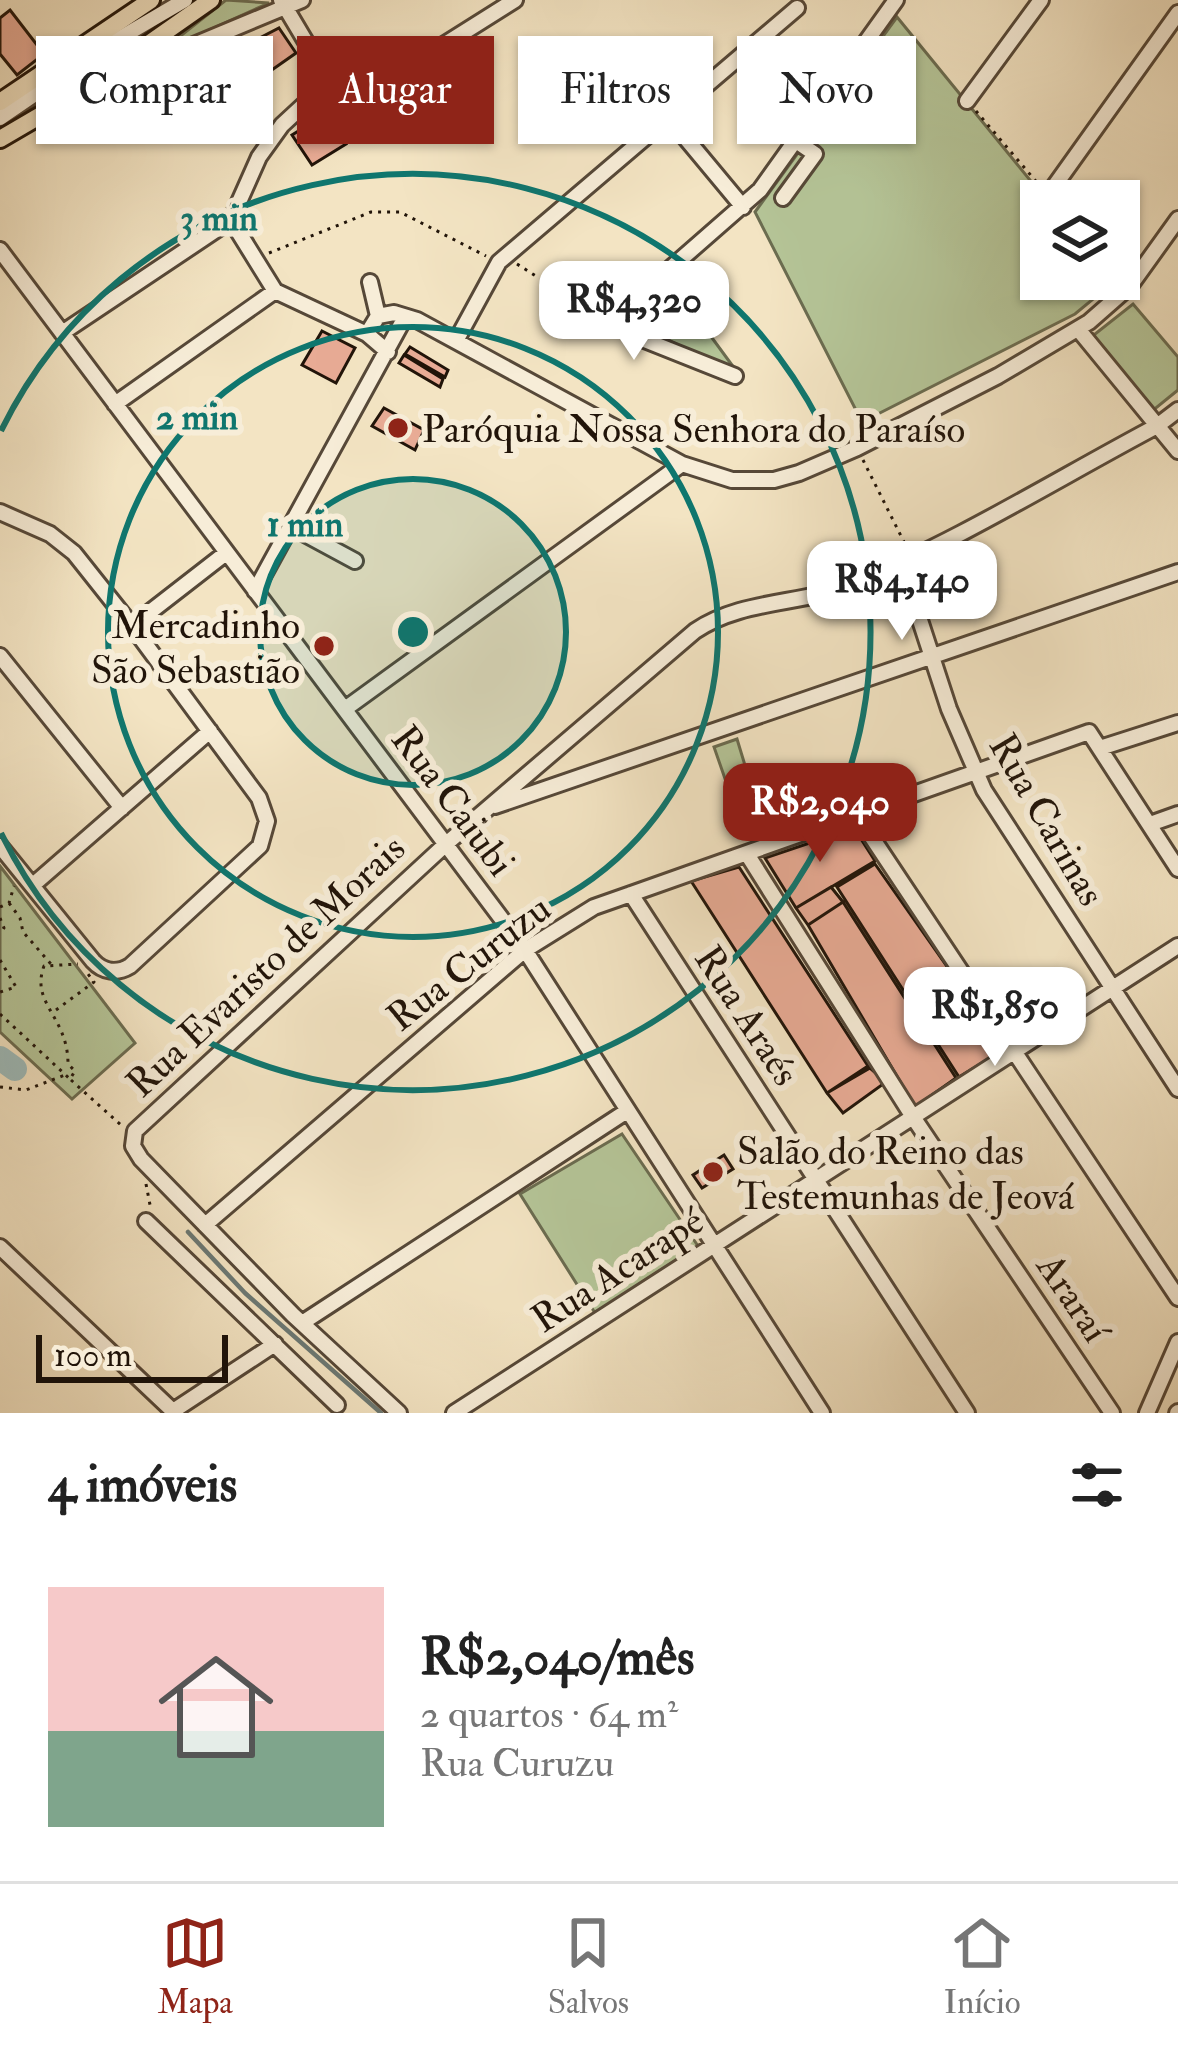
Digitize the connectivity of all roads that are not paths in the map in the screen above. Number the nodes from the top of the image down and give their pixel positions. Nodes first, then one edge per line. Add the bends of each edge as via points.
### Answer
1 (151, 0) edge
2 (185, 0) edge
3 (211, 0) edge
4 (302, 0) edge
5 (514, 0) edge
6 (896, 0) edge
7 (1042, 0) edge
8 (283, 3) edge
9 (797, 8) dead end
10 (1178, 14) edge
11 (160, 36) edge
12 (208, 36) edge
13 (302, 36) edge
14 (458, 36) edge
15 (870, 36) edge
16 (713, 81) edge
17 (967, 101) road end
18 (2, 111) edge
19 (297, 112) edge
20 (35, 117) joint
21 (0, 140) edge
22 (640, 144) edge
23 (692, 144) edge
24 (794, 144) edge
25 (800, 144) edge
26 (1059, 180) edge
27 (783, 198) dead end
28 (743, 207) junction
29 (1178, 219) edge
30 (231, 220) junction
31 (0, 250) edge
32 (370, 282) dead end
33 (550, 285) road end
34 (275, 291) junction
35 (378, 316) junction
36 (405, 317) junction
37 (608, 323) junction
38 (1078, 329) junction
39 (62, 333) junction
40 (367, 334) junction
41 (456, 341) junction
42 (388, 352) junction
43 (735, 376) dead end
44 (115, 404) junction
45 (1178, 410) edge
46 (1156, 426) junction
47 (1178, 451) edge
48 (682, 464) junction
49 (0, 512) edge
50 (292, 527) junction
51 (226, 554) junction
52 (907, 560) junction
53 (355, 561) dead end
54 (1178, 572) edge
55 (255, 591) junction
56 (132, 626) junction
57 (0, 656) edge
58 (933, 658) junction
59 (345, 709) junction
60 (1178, 723) edge
61 (210, 731) junction
62 (1100, 748) junction
63 (548, 756) junction
64 (976, 770) junction
65 (577, 778) junction
66 (556, 785) junction
67 (122, 808) junction
68 (485, 810) junction
69 (855, 812) junction
70 (1178, 814) edge
71 (1150, 824) junction
72 (446, 844) junction
73 (0, 846) edge
74 (747, 854) junction
75 (1178, 868) edge
76 (29, 888) junction
77 (631, 894) junction
78 (1178, 946) edge
79 (525, 950) junction
80 (1112, 989) junction
81 (1013, 1052) junction
82 (1178, 1090) edge
83 (627, 1111) junction
84 (913, 1117) junction
85 (815, 1180) junction
86 (151, 1225) road end
87 (205, 1225) junction
88 (715, 1244) junction
89 (0, 1247) edge
90 (1178, 1298) edge
91 (302, 1323) junction
92 (1178, 1342) edge
93 (274, 1344) junction
94 (337, 1405) dead end
95 (174, 1412) edge
96 (399, 1413) edge
97 (454, 1413) edge
98 (822, 1413) edge
99 (967, 1413) edge
100 (1112, 1413) edge
101 (1148, 1413) edge

1 - 18 main road
2 - 18 street
3 - 11 main road
4 - 8 street
5 - 14 street
6 - 15 street
7 - 17 street
8 - 12 street
8 - 13 street
9 - 16 street
10 - 26 street
18 - 20 street
19 - 30 street via 282,124
20 - 21 main road
22 - 41 street via 502,259
23 - 28 street
24 - 28 street
25 - 27 street via 814,154
28 - 37 street
29 - 38 street via 1130,286
30 - 34 street
30 - 39 street
31 - 39 street, Rua Caiubi
32 - 35 street
33 - 37 street
34 - 40 street
34 - 44 street
35 - 36 street
35 - 40 street
36 - 41 street
36 - 42 street
37 - 43 street
38 - 46 street
38 - 48 street via 799,473 754,482
39 - 44 street, Rua Caiubi
40 - 42 street
41 - 48 street
42 - 50 street
44 - 51 street, Rua Caiubi
45 - 46 street, Rua Evaristo de Morais
46 - 47 street
46 - 52 street, Rua Evaristo de Morais
48 - 59 street
49 - 56 street via 74,553
50 - 53 street
50 - 55 street
51 - 55 street, Rua Caiubi
51 - 56 street
52 - 58 street, Rua Carinas
52 - 63 street, Rua Evaristo de Morais via 835,591 709,622
54 - 58 street
55 - 59 street, Rua Caiubi
56 - 61 street
57 - 67 street
58 - 64 street, Rua Carinas
58 - 65 street
59 - 72 street, Rua Caiubi
60 - 62 street
61 - 67 street
61 - 76 street via 262,804 267,828 260,846 130,966 98,967
62 - 64 street, Rua Curuzu via 1089,732
62 - 71 street
63 - 65 street
63 - 66 street
63 - 68 street, Rua Evaristo de Morais
64 - 69 street, Rua Curuzu
64 - 80 street, Rua Carinas
65 - 66 street
66 - 68 street
67 - 76 street
68 - 72 street, Rua Evaristo de Morais
69 - 74 street, Rua Curuzu
69 - 81 street
70 - 71 street
71 - 75 street
72 - 79 street, Rua Caiubi
72 - 87 street, Rua Evaristo de Morais via 133,1136 141,1159
73 - 76 street
74 - 77 street, Rua Curuzu
74 - 84 street, Araraí
77 - 79 street, Rua Curuzu
77 - 85 street, Rua Araés
78 - 80 street, Rua Acarapé
79 - 83 street, Rua Caiubi
79 - 87 street, Rua Curuzu
80 - 81 street, Rua Acarapé
80 - 82 street, Rua Carinas
81 - 84 street, Rua Acarapé
81 - 90 street
83 - 88 street, Rua Caiubi
83 - 91 street
84 - 85 street, Rua Acarapé
84 - 100 street, Araraí
85 - 88 street, Rua Acarapé
85 - 99 street, Rua Araés
86 - 93 street
87 - 91 street
88 - 97 street, Rua Acarapé
88 - 98 street, Rua Caiubi
89 - 95 street
91 - 96 street
92 - 101 street
93 - 94 street
93 - 95 street

